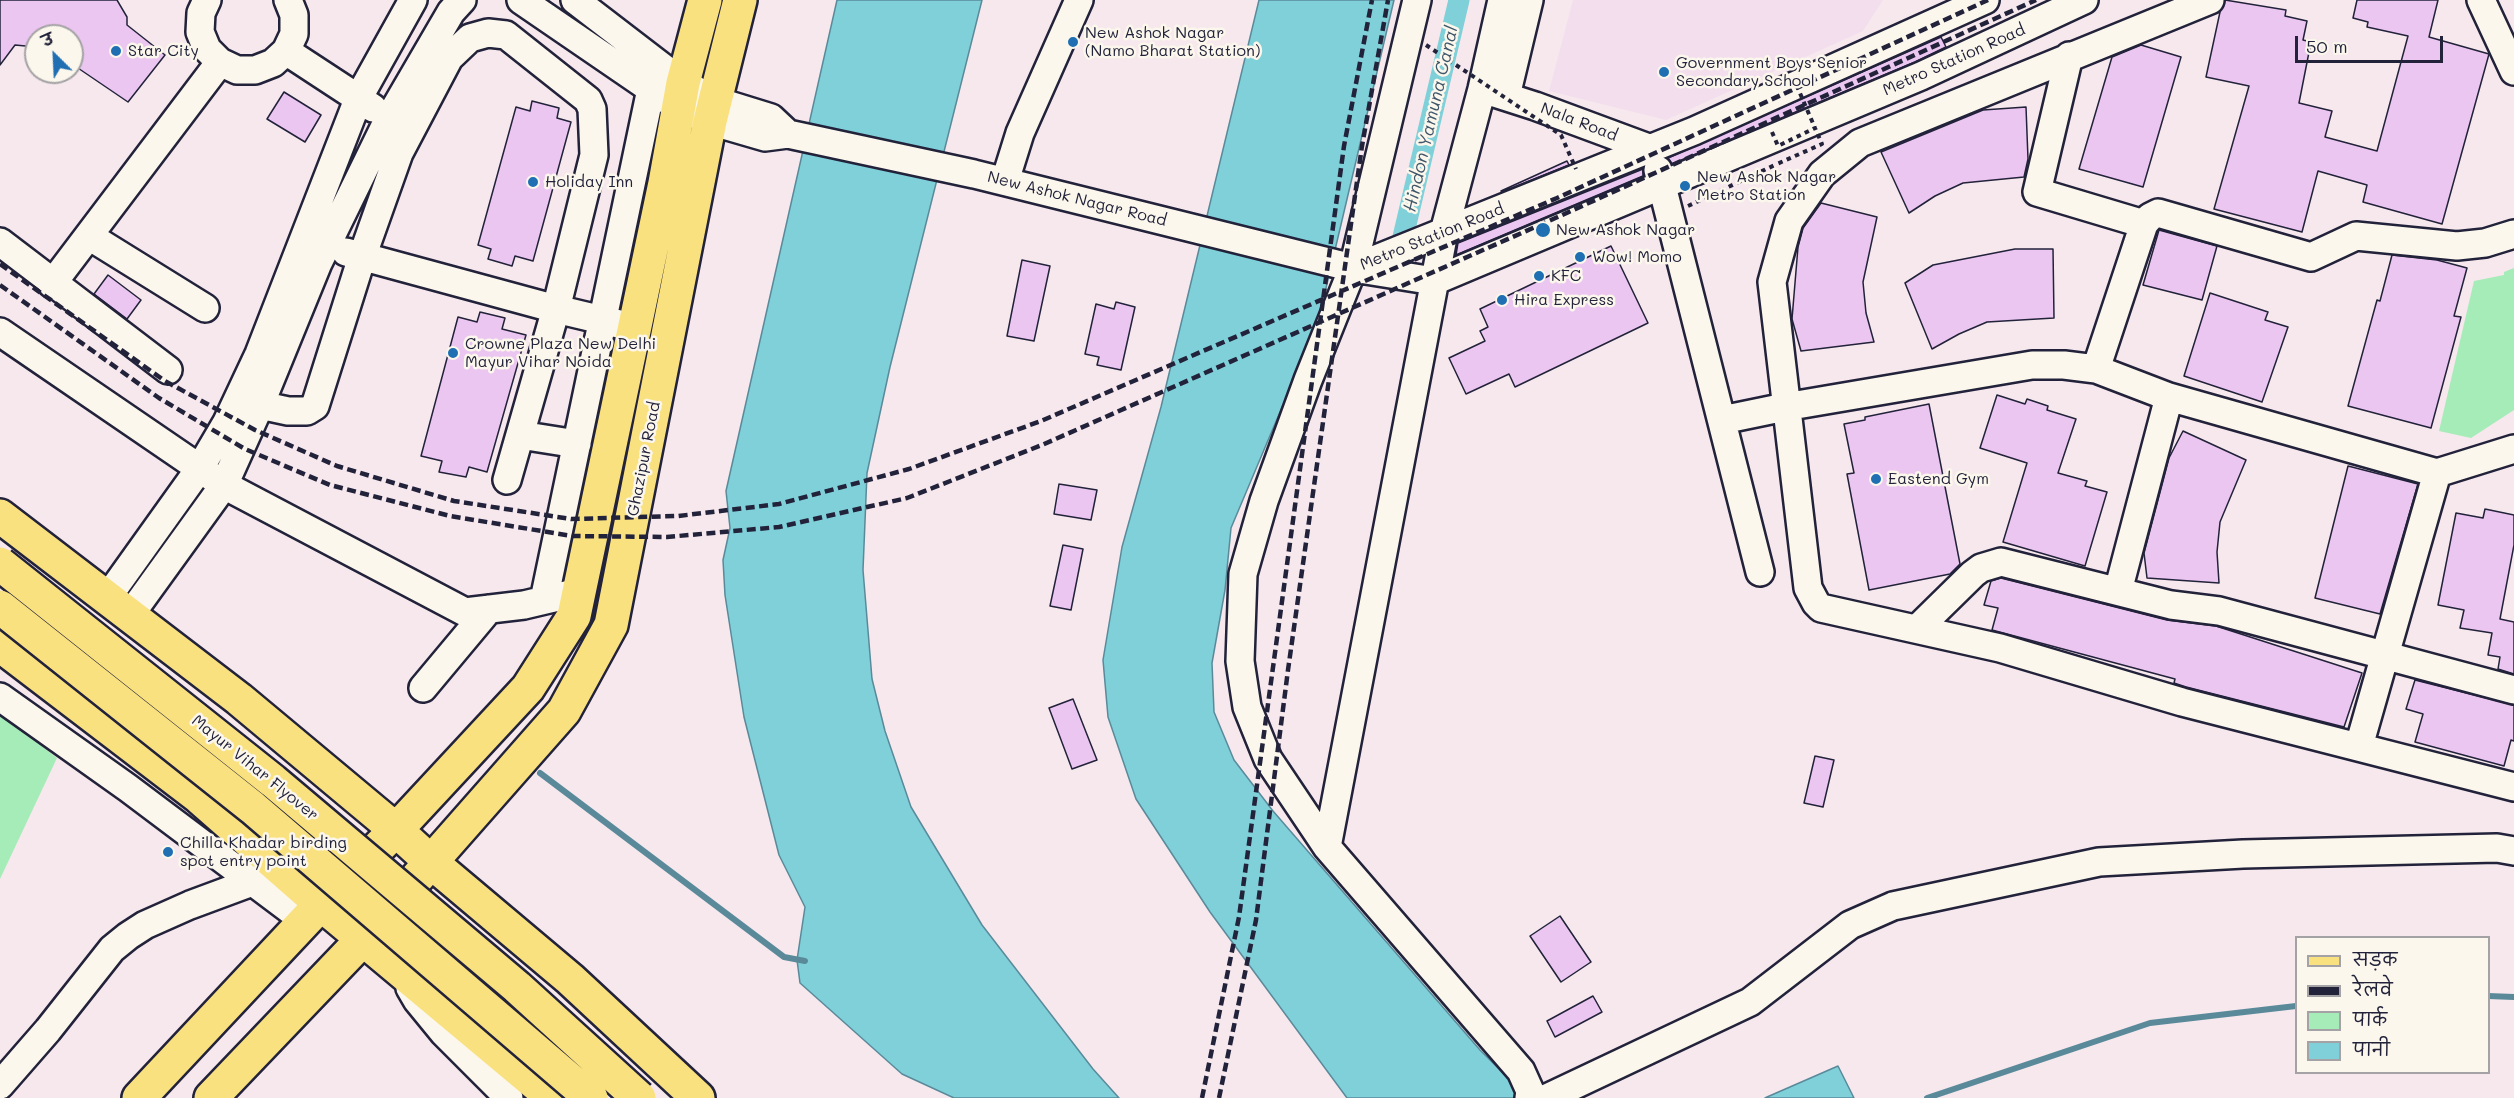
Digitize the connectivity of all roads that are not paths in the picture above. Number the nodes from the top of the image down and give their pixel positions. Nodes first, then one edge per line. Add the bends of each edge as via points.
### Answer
1 (207, 0) edge
2 (288, 0) edge
3 (413, 0) edge
4 (462, 0) edge
5 (521, 0) edge
6 (705, 0) edge
7 (740, 0) edge
8 (1079, 0) edge
9 (1417, 0) edge
10 (1502, 0) edge
11 (1528, 0) edge
12 (1932, 0) edge
13 (1985, 0) edge
14 (2084, 0) edge
15 (2210, 0) edge
16 (2481, 0) edge
17 (578, 1) edge
18 (1959, 12) junction
19 (286, 51) junction
20 (2069, 56) junction
21 (220, 62) junction
22 (2514, 70) edge
23 (651, 90) junction
24 (1494, 92) junction
25 (681, 95) junction
26 (359, 97) junction
27 (721, 113) junction
28 (388, 120) junction
29 (1651, 149) junction
30 (594, 155) junction
31 (1608, 166) junction
32 (634, 171) junction
33 (1005, 181) junction
34 (665, 183) junction
35 (1663, 185) junction
36 (1623, 203) junction
37 (2144, 224) junction
38 (1444, 232) junction
39 (2514, 234) edge
40 (89, 236) junction
41 (0, 242) edge
42 (326, 246) junction
43 (362, 257) junction
44 (1346, 266) junction
45 (1434, 281) junction
46 (52, 284) junction
47 (205, 308) dead end
48 (556, 309) junction
49 (603, 320) junction
50 (635, 327) junction
51 (0, 332) edge
52 (2096, 369) junction
53 (168, 370) dead end
54 (2169, 397) junction
55 (260, 405) junction
56 (1785, 407) junction
57 (1722, 420) junction
58 (520, 435) junction
59 (577, 444) junction
60 (2514, 449) edge
61 (200, 468) junction
62 (2437, 473) junction
63 (507, 480) dead end
64 (224, 485) junction
65 (0, 516) edge
66 (0, 564) edge
67 (1760, 572) dead end
68 (2118, 591) junction
69 (579, 592) junction
70 (544, 600) junction
71 (118, 606) junction
72 (0, 607) edge
73 (489, 609) junction
74 (1918, 628) junction
75 (0, 645) edge
76 (2384, 655) junction
77 (423, 687) dead end
78 (2514, 690) edge
79 (0, 697) edge
80 (2359, 746) junction
81 (2514, 787) edge
82 (396, 830) junction
83 (1328, 847) junction
84 (2514, 851) edge
85 (431, 862) junction
86 (252, 882) junction
87 (313, 913) junction
88 (363, 939) junction
89 (399, 969) junction
90 (570, 979) junction
91 (509, 1059) junction
92 (0, 1085) edge
93 (139, 1098) edge
94 (211, 1098) edge
95 (509, 1098) edge
96 (553, 1098) edge
97 (591, 1098) edge
98 (639, 1098) edge
99 (698, 1098) edge
100 (1529, 1098) edge
101 (1548, 1098) edge

1 - 21 street via 201,13 200,32 207,49
2 - 19 street via 294,15 294,34
3 - 26 street
4 - 28 street via 451,12
5 - 23 street
6 - 25 main road
7 - 27 main road, Ghazipur Road
8 - 33 street via 1020,134
9 - 44 street
10 - 24 street
11 - 24 street
12 - 18 street
13 - 18 street, Metro Station Road
14 - 35 street, Metro Station Road via 1921,76
15 - 20 street
16 - 22 street
17 - 25 street
18 - 29 street, Metro Station Road
19 - 21 street via 273,63 255,70 237,70
19 - 26 street
20 - 37 street via 2037,192
20 - 56 street via 1860,142 1822,174 1789,221 1772,282
21 - 40 street
23 - 25 street
23 - 32 street
24 - 29 street, Nala Road
24 - 38 street
25 - 27 street
25 - 34 main road
26 - 28 street
26 - 61 street via 259,354
27 - 33 street, New Ashok Nagar Road via 771,118 788,134
27 - 85 main road, Ghazipur Road via 611,625 564,711
28 - 42 street
29 - 31 street, Metro Station Road
29 - 35 street
30 - 32 street
30 - 43 street via 592,109 588,100 506,35 488,33 470,38 449,58 399,153
30 - 48 street
31 - 36 street
31 - 38 street, Metro Station Road
32 - 34 street
32 - 49 street
33 - 44 street, New Ashok Nagar Road
34 - 50 main road
35 - 36 street, Metro Station Road
35 - 57 street
36 - 45 street, Metro Station Road
37 - 39 street via 2150,217 2165,213 2311,257 2356,236 2457,246
37 - 52 street
38 - 44 street, Metro Station Road
38 - 45 street
40 - 46 street
40 - 47 street
41 - 46 street
42 - 43 street
42 - 55 street
43 - 48 street
43 - 55 street via 315,406 307,411 288,411
44 - 45 street, Metro Station Road
44 - 83 street via 1268,490 1244,574 1240,661 1247,707 1268,759
45 - 83 street
46 - 53 street
48 - 49 street
48 - 58 street
49 - 50 street
49 - 59 street
50 - 69 main road
51 - 61 street
52 - 54 street
52 - 56 street via 2032,365
54 - 62 street
54 - 68 street
55 - 64 street
56 - 57 street
56 - 74 street via 1811,596 1821,608
57 - 67 street
58 - 59 street
58 - 63 street
59 - 70 street
60 - 62 street
61 - 64 street
61 - 71 street
62 - 76 street
64 - 71 street
64 - 73 street via 465,612
65 - 71 main road
66 - 98 main road, Mayur Vihar Flyover, bridge via 273,781 517,987
68 - 74 street via 2001,562 1973,574
68 - 76 street via 2171,605 2219,611
69 - 70 street
69 - 82 main road via 574,616 528,688
70 - 73 street
71 - 82 main road via 239,699
72 - 97 main road, Mayur Vihar Flyover, bridge via 253,808
73 - 77 street
74 - 80 street via 2182,702
75 - 87 main road via 199,797
76 - 78 street
76 - 80 street
79 - 86 street
80 - 81 street
82 - 85 main road
82 - 87 main road
83 - 100 street via 1521,1071
84 - 101 street via 2497,848 2243,854 2099,862 1893,906 1850,925 1750,1002
85 - 88 main road, Ghazipur Road
85 - 90 main road
86 - 87 street
86 - 92 street via 190,905 128,936 112,949
87 - 88 main road
87 - 93 main road
88 - 89 main road
88 - 94 main road, Ghazipur Road
89 - 91 main road
89 - 95 street via 417,1000 444,1033
90 - 91 main road via 549,972 532,975 515,982 502,994 495,1027
90 - 99 main road
91 - 96 main road

